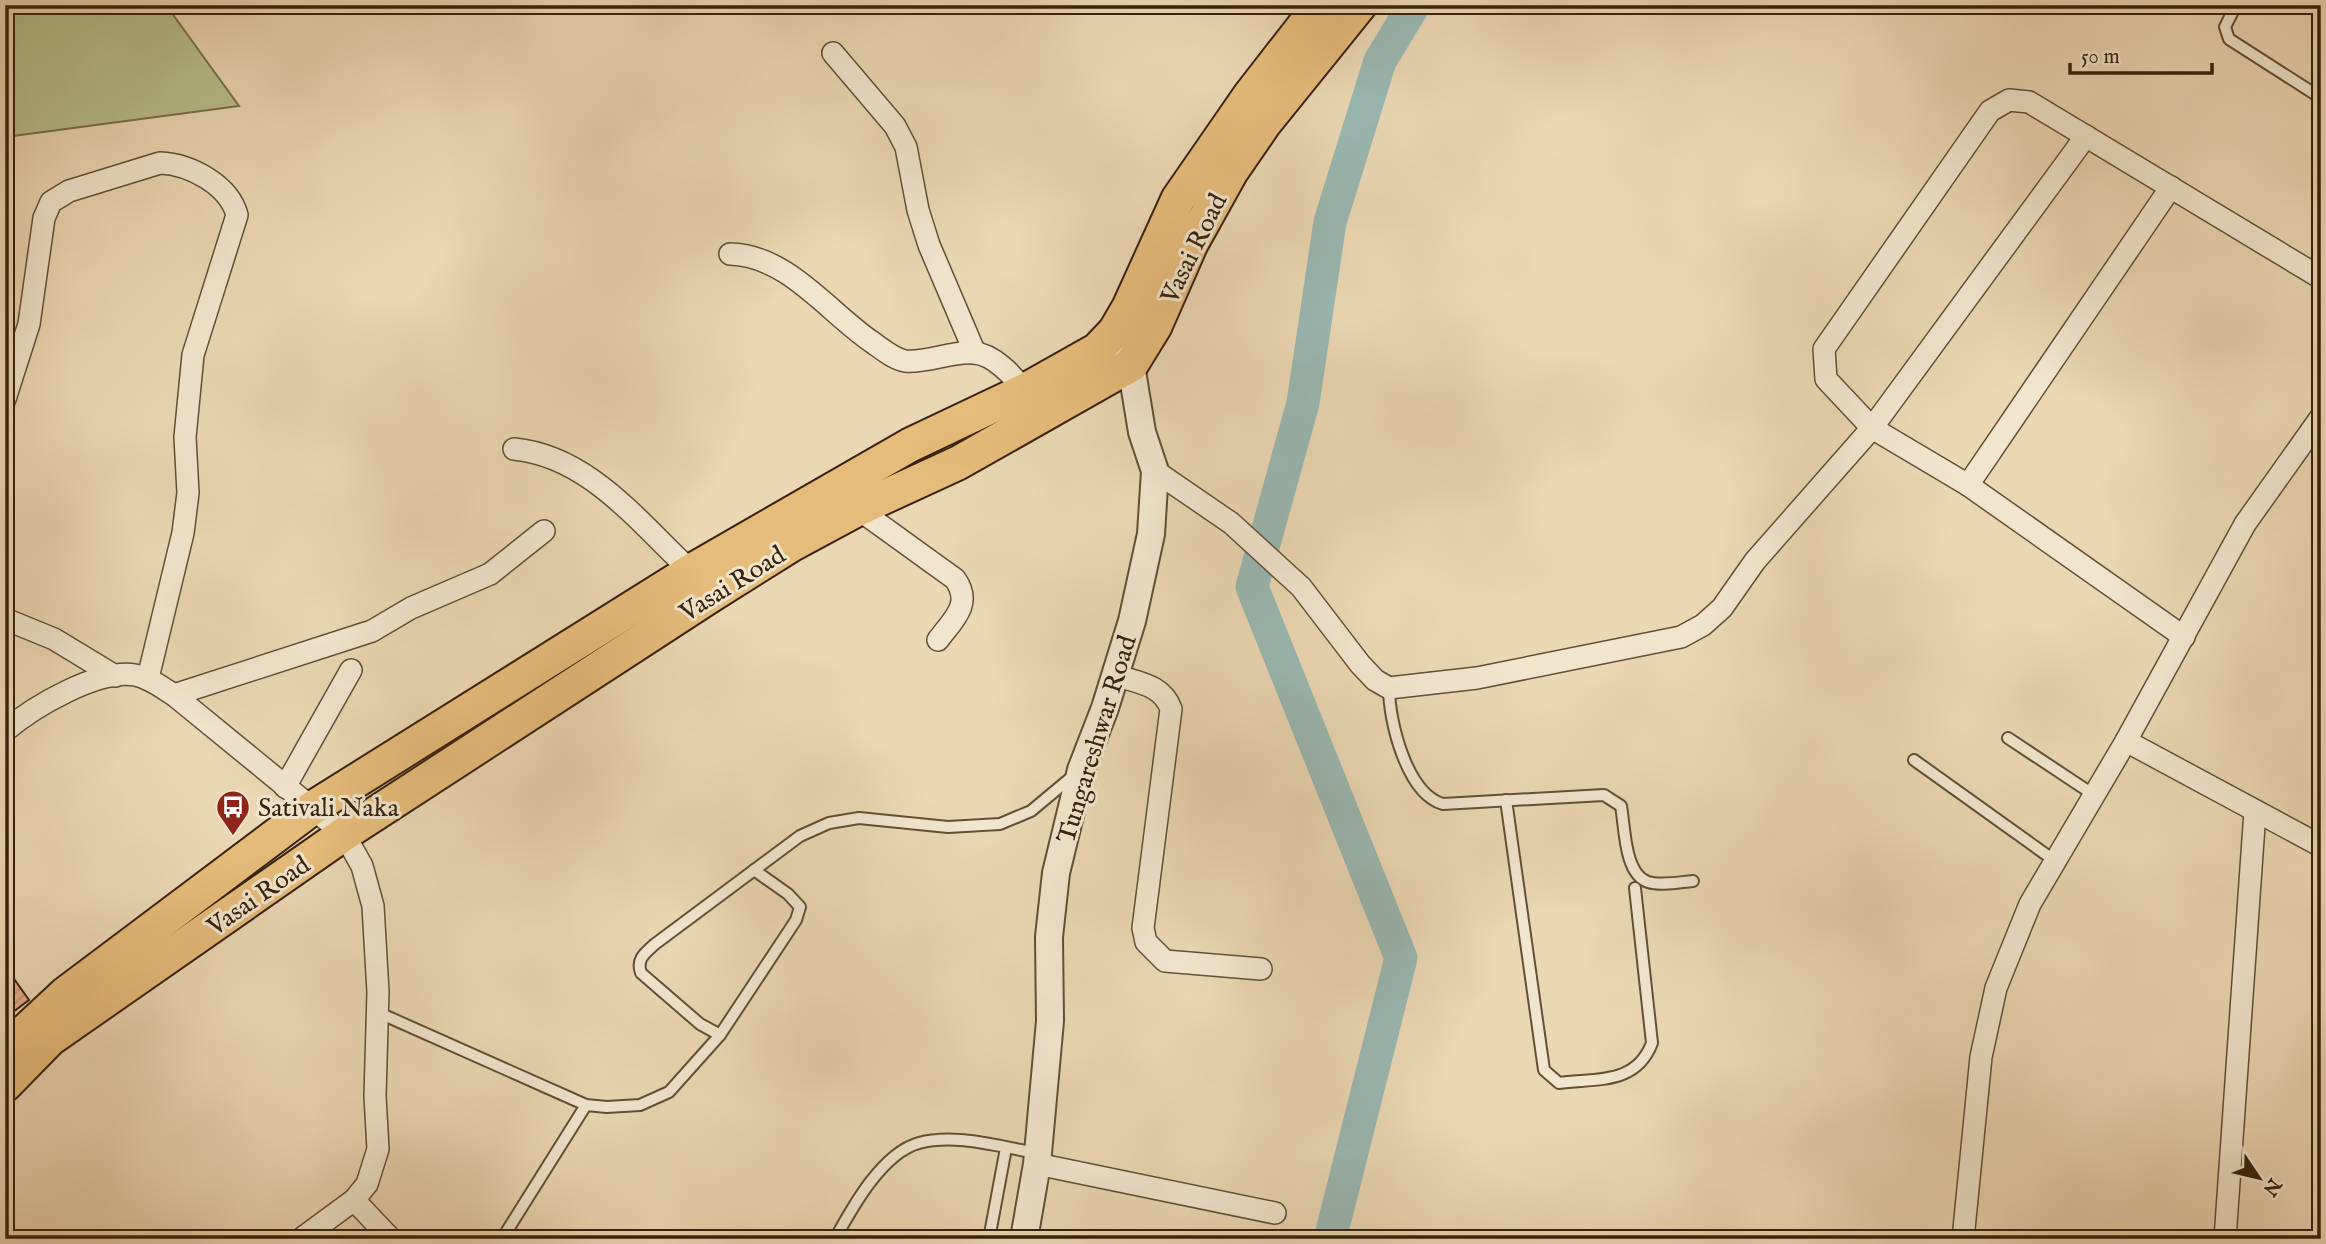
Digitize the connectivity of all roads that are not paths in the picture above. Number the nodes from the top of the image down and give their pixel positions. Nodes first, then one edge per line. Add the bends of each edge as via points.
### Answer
1 (1321, 5) edge
2 (1360, 5) edge
3 (2236, 5) edge
4 (833, 53) dead end
5 (2321, 98) edge
6 (2086, 136) junction
7 (2171, 187) junction
8 (730, 254) dead end
9 (2321, 278) edge
10 (1117, 328) junction
11 (975, 353) junction
12 (1131, 365) junction
13 (1024, 391) junction
14 (5, 399) edge
15 (2321, 417) edge
16 (1872, 428) junction
17 (514, 449) dead end
18 (1154, 471) junction
19 (1968, 485) junction
20 (858, 509) junction
21 (544, 531) dead end
22 (691, 570) junction
23 (5, 619) edge
24 (2184, 637) junction
25 (937, 640) dead end
26 (351, 670) dead end
27 (1115, 675) junction
28 (115, 676) junction
29 (148, 678) junction
30 (1389, 688) junction
31 (174, 695) junction
32 (5, 731) edge
33 (2008, 738) dead end
34 (2126, 741) junction
35 (1914, 760) dead end
36 (1081, 770) junction
37 (285, 787) junction
38 (2094, 795) junction
39 (1506, 800) junction
40 (311, 809) junction
41 (2255, 811) junction
42 (344, 834) junction
43 (2321, 846) edge
44 (2055, 861) junction
45 (754, 870) junction
46 (1693, 881) dead end
47 (1635, 888) dead end
48 (1261, 969) dead end
49 (377, 1012) junction
50 (720, 1035) junction
51 (5, 1050) edge
52 (5, 1085) edge
53 (586, 1105) junction
54 (1006, 1148) junction
55 (1038, 1158) junction
56 (354, 1200) junction
57 (1275, 1213) dead end
58 (301, 1239) edge
59 (391, 1239) edge
60 (502, 1239) edge
61 (835, 1239) edge
62 (989, 1239) edge
63 (1024, 1239) edge
64 (1962, 1239) edge
65 (2225, 1239) edge

1 - 10 main road, Vasai Road via 1250,95 1178,200
2 - 12 main road, Vasai Road via 1231,172 1191,244 1155,327
3 - 5 lane via 2225,27 2229,39
4 - 11 street via 895,126 906,147 929,245
6 - 7 street
6 - 16 street
6 - 16 street via 2029,102 2009,100 1990,111 1824,349 1826,379
7 - 9 street
7 - 19 street
8 - 11 street via 748,254 767,262 800,283 849,327 902,361
10 - 12 street, Tungareshwar Road
10 - 13 main road, Vasai Road via 1097,350
11 - 13 street via 998,364
12 - 18 street, Tungareshwar Road
12 - 20 main road, Vasai Road via 958,463
13 - 22 main road, Vasai Road via 909,445
14 - 29 street via 29,324 44,218 55,198 160,163 199,174 227,193 237,215 193,355 183,533
15 - 24 street via 2245,524
16 - 19 street
16 - 30 street via 1755,561 1722,608 1681,637 1477,678
17 - 22 street via 556,458 584,472
18 - 27 street, Tungareshwar Road via 1151,534
18 - 30 street via 1231,523 1301,587 1360,664
19 - 24 street
20 - 25 street via 963,589 961,610
20 - 42 main road, Vasai Road via 710,596
21 - 31 street via 490,574 411,608 372,631
22 - 40 main road, Vasai Road
23 - 28 street via 54,639
24 - 34 street
26 - 37 street
27 - 36 street, Tungareshwar Road
27 - 48 street via 1157,689 1166,695 1171,709 1143,928 1146,942 1165,961
28 - 29 street
28 - 32 street via 56,695
29 - 31 street
30 - 39 lane via 1397,740 1421,792 1443,804
31 - 37 street
33 - 38 lane
34 - 38 street
34 - 41 street
35 - 44 lane
36 - 45 lane via 1031,811 1000,824 948,827 859,818 829,822 800,836
36 - 55 street, Tungareshwar Road via 1054,886 1050,1021
37 - 40 street
38 - 44 street
39 - 46 lane via 1604,795 1621,806 1633,870 1640,878 1651,883
39 - 47 lane via 1544,1070 1559,1083 1625,1075 1647,1058 1652,1043
40 - 42 street
40 - 51 main road, Vasai Road via 65,994
41 - 43 street
41 - 65 street
42 - 49 street via 362,866 373,906
42 - 52 main road, Vasai Road via 50,1039
44 - 64 street via 2030,904 1996,988 1981,1056
45 - 50 lane via 800,908
45 - 50 lane via 654,944 638,966 690,1016
49 - 53 lane
49 - 56 street via 378,1149 367,1184
50 - 53 lane via 670,1092 640,1105
53 - 60 lane
54 - 55 lane
54 - 61 lane via 946,1139 917,1143 894,1157 855,1201
54 - 62 lane
55 - 57 street
55 - 63 street, Tungareshwar Road
56 - 58 street
56 - 59 street

